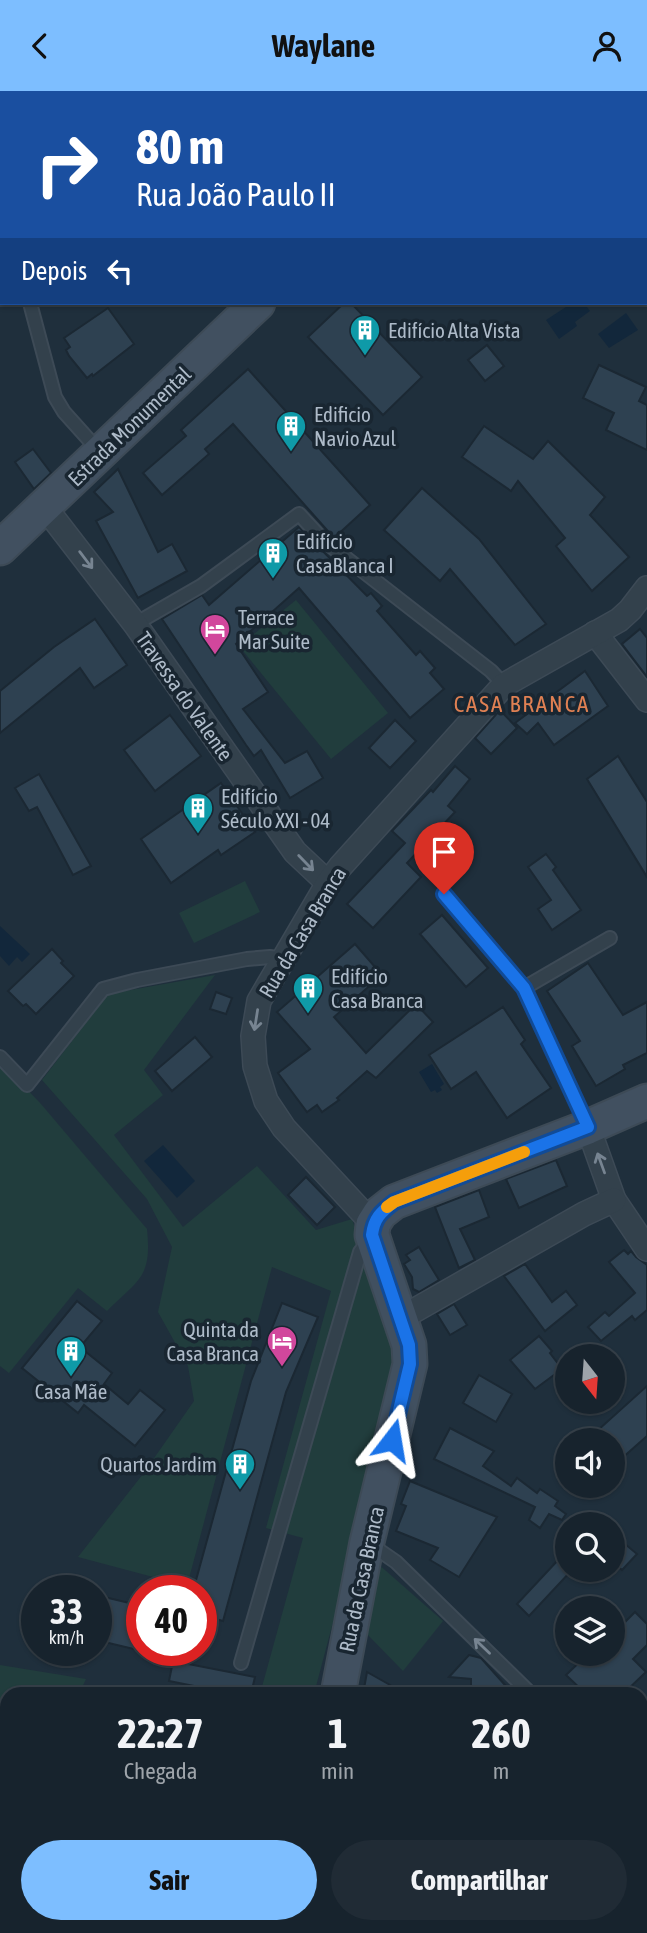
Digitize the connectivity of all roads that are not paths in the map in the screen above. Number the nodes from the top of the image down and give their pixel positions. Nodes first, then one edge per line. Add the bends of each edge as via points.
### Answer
1 (31, 305) edge
2 (256, 305) edge
3 (101, 453) junction
4 (44, 506) junction
5 (0, 547) edge
6 (647, 588) edge
7 (135, 624) junction
8 (595, 633) junction
9 (504, 685) junction
10 (647, 700) edge
11 (328, 883) junction
12 (444, 894) dead end
13 (610, 938) dead end
14 (284, 959) junction
15 (524, 988) junction
16 (0, 1057) edge
17 (647, 1101) edge
18 (588, 1127) junction
19 (614, 1200) junction
20 (373, 1230) junction
21 (647, 1249) edge
22 (401, 1322) junction
23 (367, 1542) junction
24 (241, 1663) dead end
25 (339, 1687) edge
26 (524, 1687) edge

1 - 3 lane via 55,397
2 - 3 street, Estrada Monumental
3 - 4 street, Estrada Monumental
4 - 5 street, Estrada Monumental
4 -> 7 street, Travessa do Valente
6 - 8 street, Rua da Casa Branca via 630,610
7 - 9 lane via 201,586 299,514 323,540
7 -> 11 street, Travessa do Valente via 295,852
8 - 9 street, Rua da Casa Branca
8 - 10 street
9 - 11 street, Rua da Casa Branca
11 - 14 street, Rua da Casa Branca
12 - 15 lane
13 - 15 lane
14 - 16 lane via 247,959 103,989 27,1085
14 -> 20 street, Rua da Casa Branca via 259,1001 253,1036 259,1085 284,1128
15 - 18 lane
17 - 18 street
19 -> 18 street
18 - 20 street via 394,1202 380,1213
19 - 21 street
19 - 22 street
20 - 22 street, Rua da Casa Branca
20 - 24 lane via 360,1252
22 - 23 street, Rua da Casa Branca via 410,1364
23 - 25 street, Rua da Casa Branca
26 -> 23 lane via 396,1562

